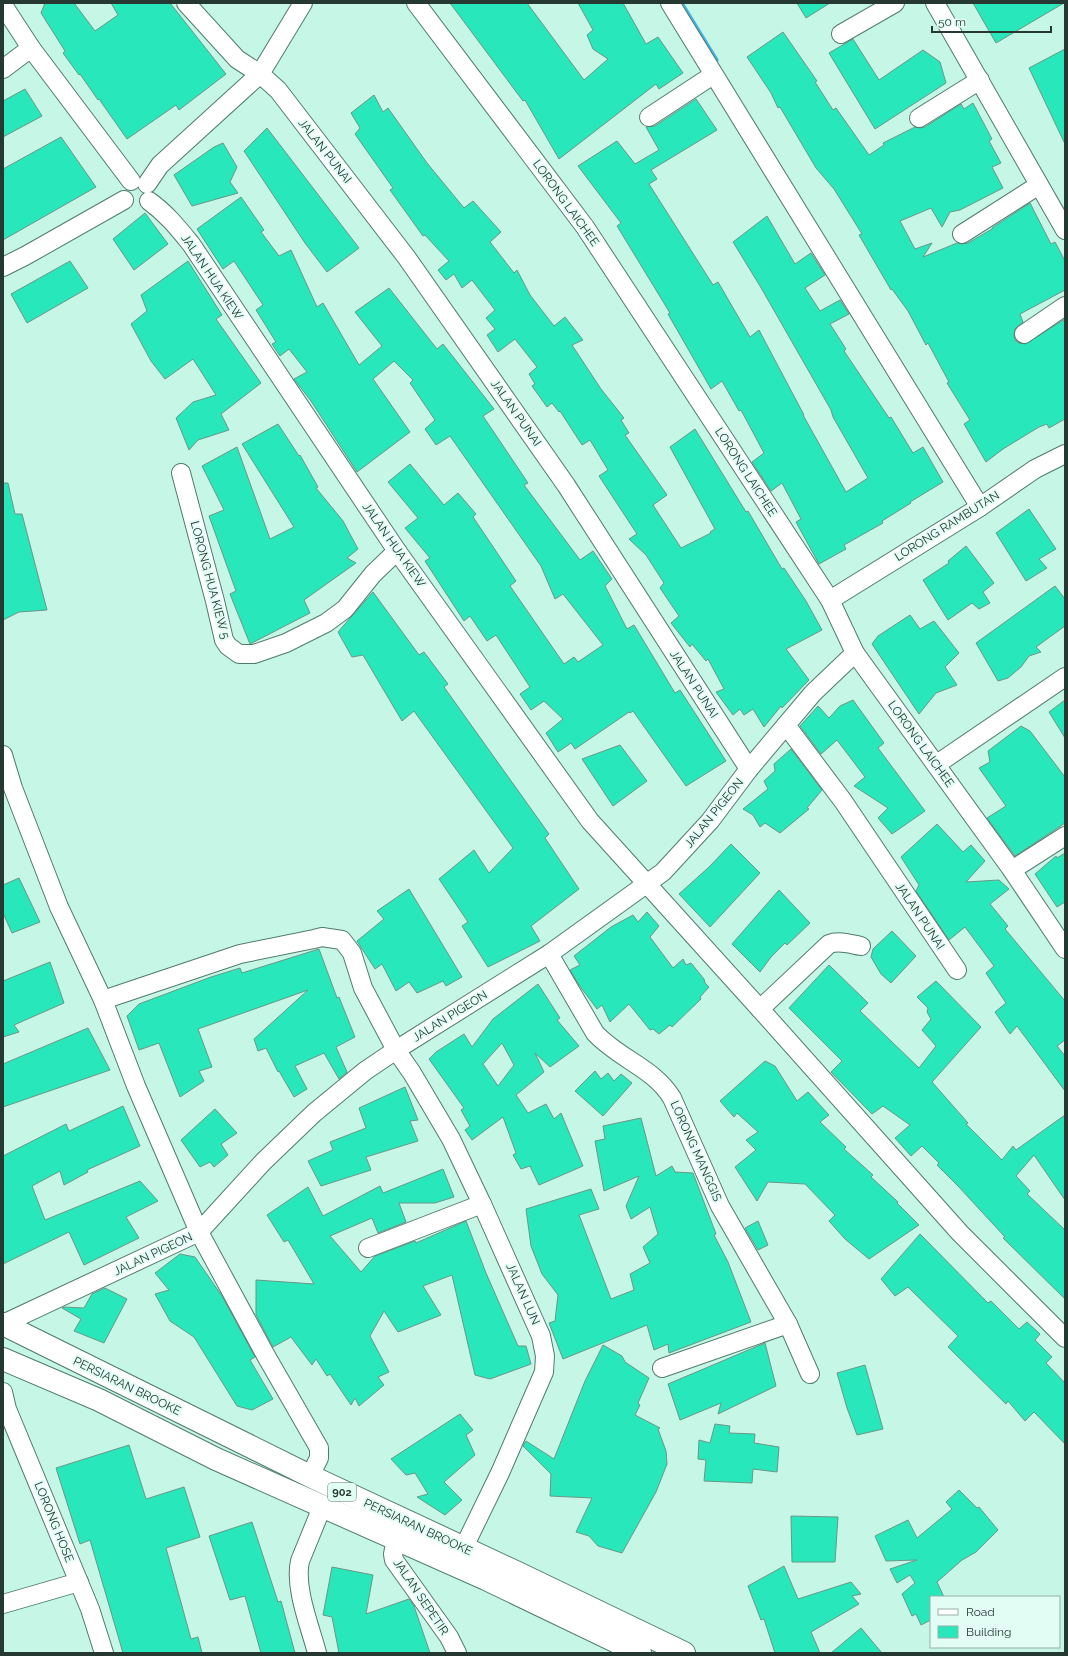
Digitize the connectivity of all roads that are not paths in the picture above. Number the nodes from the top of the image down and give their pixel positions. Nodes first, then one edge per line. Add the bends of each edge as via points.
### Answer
1 (186, 3) edge
2 (303, 3) edge
3 (416, 3) edge
4 (670, 3) edge
5 (895, 3) edge
6 (936, 3) edge
7 (3, 5) edge
8 (841, 34) dead end
9 (31, 48) junction
10 (3, 69) edge
11 (260, 74) junction
12 (713, 75) junction
13 (980, 80) junction
14 (649, 117) dead end
15 (919, 118) dead end
16 (1039, 185) junction
17 (142, 189) junction
18 (124, 200) junction
19 (1065, 230) edge
20 (962, 234) dead end
21 (3, 267) edge
22 (1065, 306) edge
23 (1024, 334) dead end
24 (1065, 454) edge
25 (181, 473) dead end
26 (980, 507) junction
27 (397, 550) junction
28 (830, 600) junction
29 (855, 653) junction
30 (1065, 676) edge
31 (786, 725) junction
32 (3, 755) edge
33 (937, 764) junction
34 (749, 769) junction
35 (1065, 836) edge
36 (1012, 870) junction
37 (648, 884) junction
38 (861, 946) dead end
39 (1065, 949) edge
40 (549, 954) junction
41 (957, 970) dead end
42 (104, 1000) junction
43 (760, 1009) junction
44 (396, 1050) junction
45 (482, 1204) junction
46 (199, 1232) junction
47 (368, 1248) dead end
48 (3, 1324) edge
49 (788, 1324) junction
50 (1065, 1338) edge
51 (3, 1358) edge
52 (662, 1368) dead end
53 (810, 1374) dead end
54 (3, 1392) edge
55 (310, 1476) junction
56 (322, 1507) junction
57 (396, 1540) junction
58 (463, 1549) junction
59 (79, 1582) junction
60 (3, 1604) edge
61 (104, 1653) edge
62 (317, 1653) edge
63 (457, 1653) edge
64 (640, 1653) edge
65 (684, 1653) edge

1 - 11 street, JALAN PUNAI via 237,58
2 - 11 street
3 - 28 street, LORONG LAICHEE via 586,227
4 - 12 street
5 - 8 street
6 - 13 street
7 - 9 street, JALAN HUA KIEW
9 - 10 street
9 - 17 street, JALAN HUA KIEW
11 - 17 street via 160,165
11 - 34 street, JALAN PUNAI via 278,90 416,271 566,485
12 - 14 street
12 - 26 street
13 - 15 street
13 - 16 street
16 - 19 street
16 - 20 street
17 - 18 street via 124,187
17 - 18 street via 146,204 138,208 130,206
17 - 27 street, JALAN HUA KIEW via 175,223 191,244
18 - 21 street
22 - 23 street
24 - 26 street, LORONG RAMBUTAN via 1035,469
25 - 27 street, LORONG HUA KIEW 5 via 224,640 239,654 254,654 286,643 326,624 345,609 373,574
26 - 28 street, LORONG RAMBUTAN
27 - 37 street, JALAN HUA KIEW via 590,821
28 - 29 street, LORONG LAICHEE
29 - 31 street, JALAN PIGEON
29 - 33 street, LORONG LAICHEE
30 - 33 street
31 - 34 street, JALAN PIGEON
31 - 41 street, JALAN PUNAI via 843,802
32 - 42 street via 13,788 59,907
33 - 36 street, LORONG LAICHEE
34 - 37 street, JALAN PIGEON via 710,822 663,872
35 - 36 street
36 - 39 street, LORONG LAICHEE
37 - 40 street, JALAN PIGEON
37 - 43 street, JALAN HUA KIEW
38 - 43 street via 840,942 829,944
40 - 44 street, JALAN PIGEON
40 - 49 street, LORONG MANGGIS via 595,1033 605,1044 665,1086 720,1206
42 - 44 street, JALAN LUN via 240,954 318,938 334,938 342,940 352,953 363,988
42 - 46 street via 136,1086
43 - 50 street, JALAN HUA KIEW via 960,1233
44 - 45 street, JALAN LUN via 412,1072 451,1139
44 - 46 street, JALAN PIGEON via 314,1112 263,1162
45 - 47 street
45 - 58 street, JALAN LUN via 541,1336 545,1356 544,1372 500,1473
46 - 48 street, JALAN PIGEON
46 - 55 street via 319,1448 318,1458
48 - 55 main road, PERSIARAN BROOKE / 902
49 - 52 street
49 - 53 street, LORONG MANGGIS
51 - 56 main road, PERSIARAN BROOKE / 902 via 99,1400 216,1459
54 - 59 street, LORONG HOSE
55 - 58 main road, PERSIARAN BROOKE / 902
56 - 57 main road, PERSIARAN BROOKE / 902
56 - 62 street via 298,1571 299,1589
57 - 63 street, JALAN SEPETIR via 393,1554 396,1564 449,1637
57 - 64 main road, PERSIARAN BROOKE / 902 via 486,1579
58 - 65 main road, PERSIARAN BROOKE / 902
59 - 60 street
59 - 61 street, LORONG HOSE

